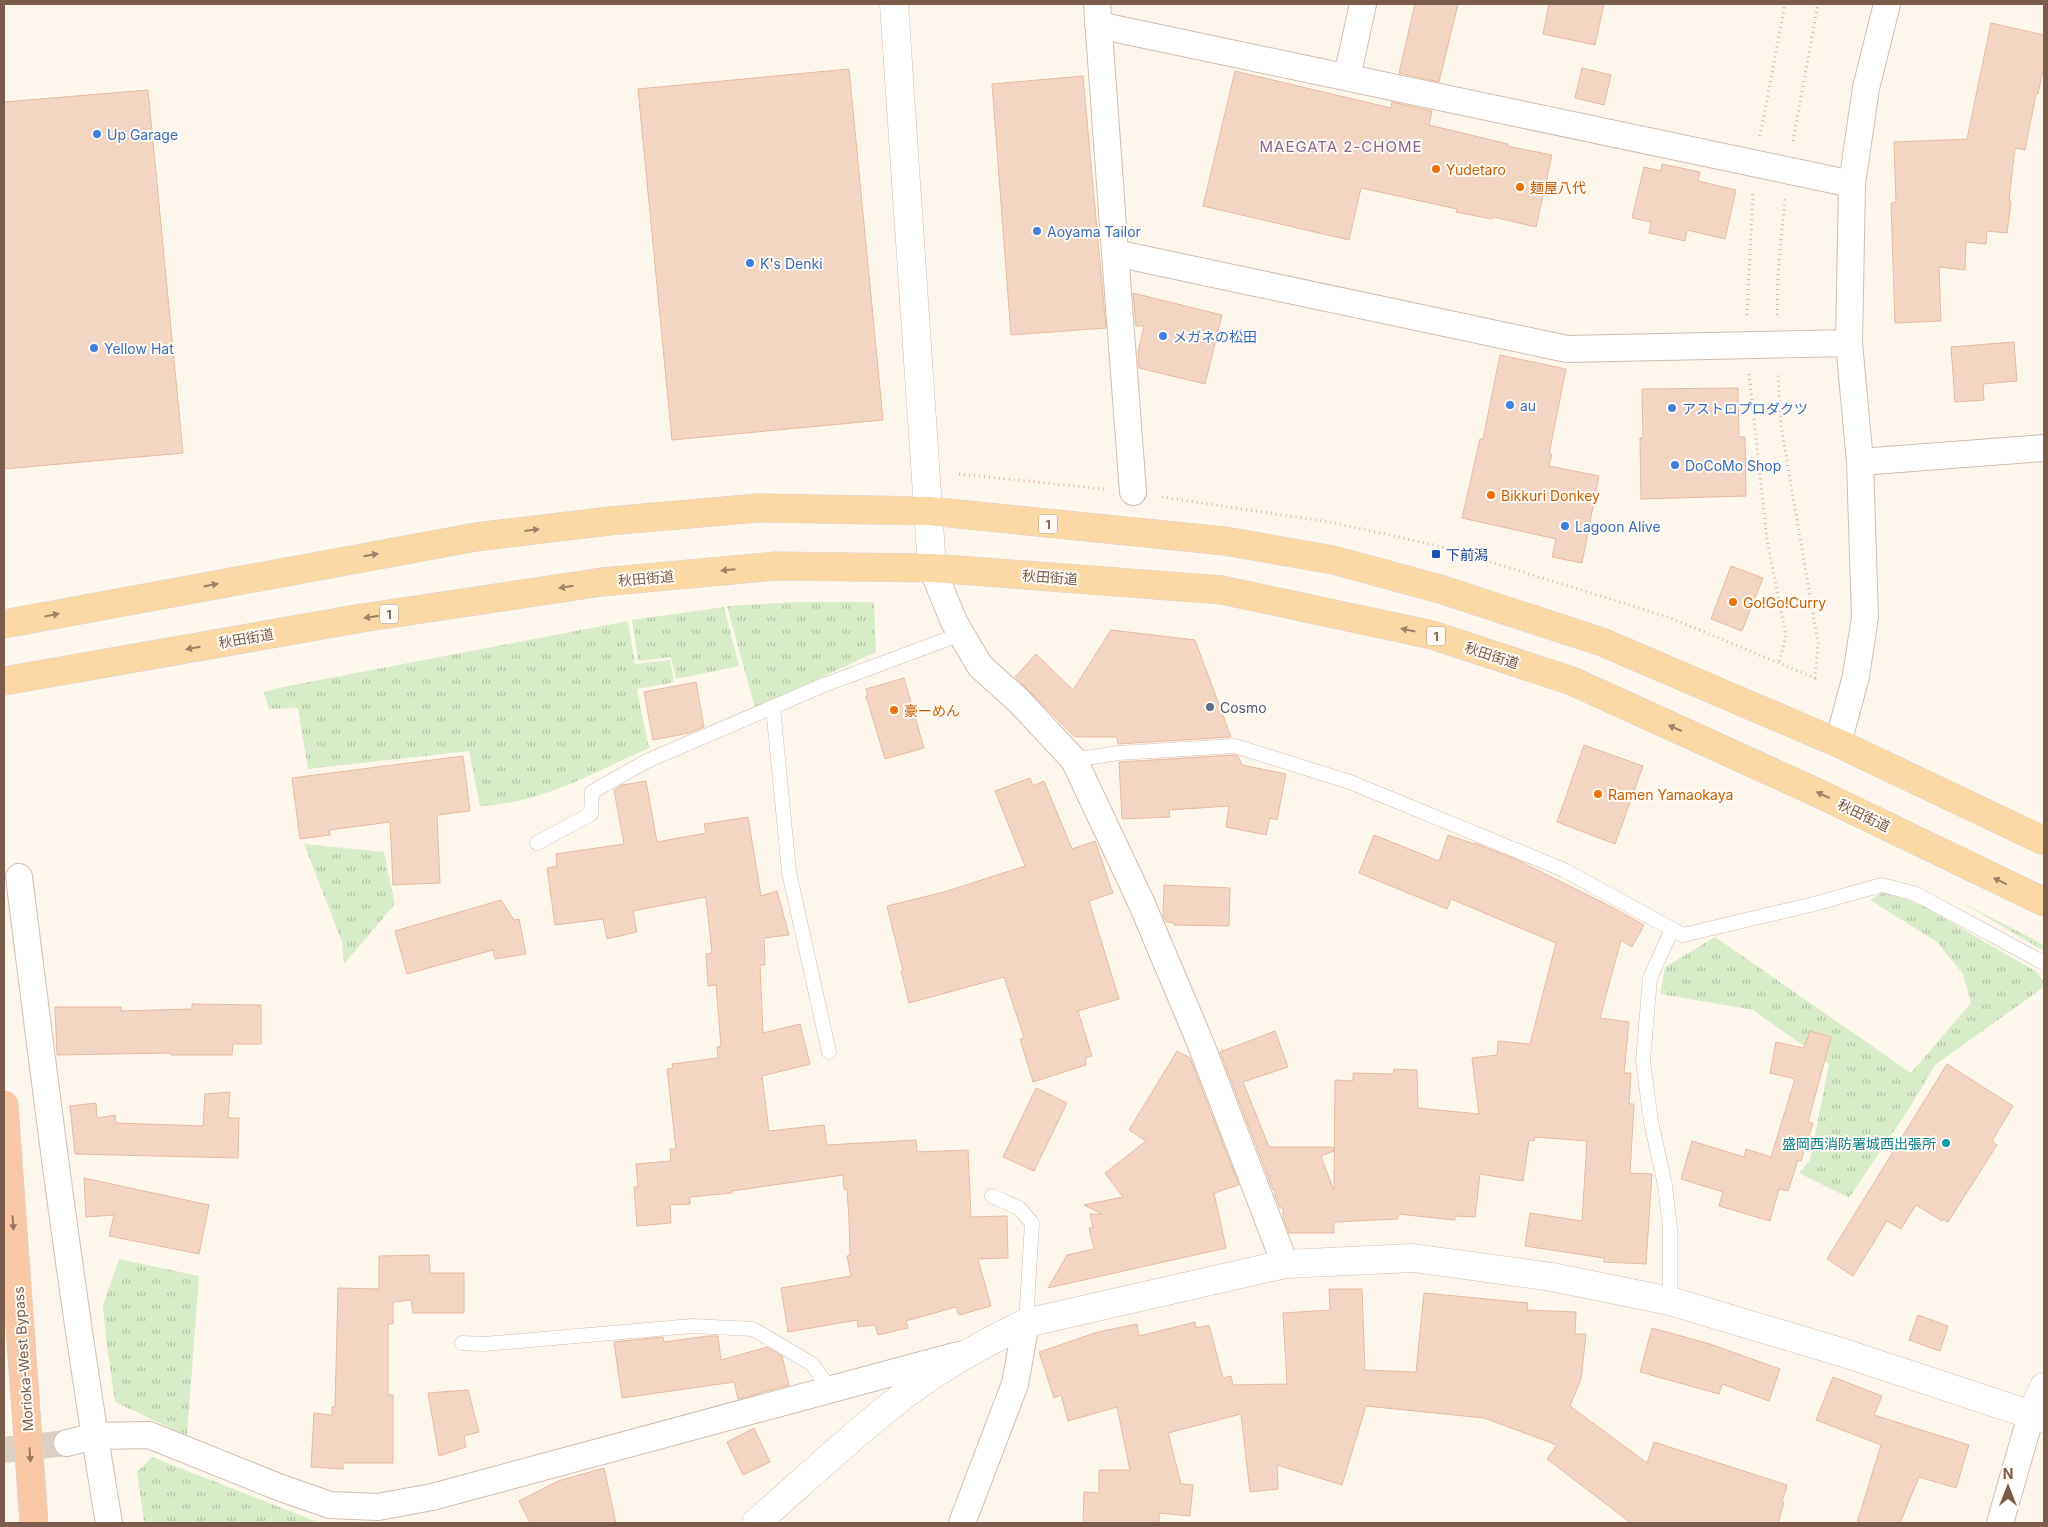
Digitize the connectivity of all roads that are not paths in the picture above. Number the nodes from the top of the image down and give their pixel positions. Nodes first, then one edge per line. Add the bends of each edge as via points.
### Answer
1 (894, 4) edge
2 (1363, 4) edge
3 (1887, 4) edge
4 (1097, 14) edge
5 (1347, 77) junction
6 (1852, 184) junction
7 (1115, 253) junction
8 (1849, 343) junction
9 (2044, 448) edge
10 (1860, 462) junction
11 (1132, 492) dead end
12 (929, 512) junction
13 (932, 568) junction
14 (4, 624) edge
15 (961, 634) junction
16 (4, 681) edge
17 (773, 707) junction
18 (1838, 743) junction
19 (1074, 760) junction
20 (2044, 840) edge
21 (537, 843) dead end
22 (19, 876) dead end
23 (2044, 902) edge
24 (1672, 929) junction
25 (2044, 963) edge
26 (829, 1052) dead end
27 (4, 1104) edge
28 (992, 1196) dead end
29 (1285, 1264) junction
30 (1670, 1301) junction
31 (1026, 1324) junction
32 (462, 1343) dead end
33 (966, 1353) junction
34 (2044, 1387) edge
35 (831, 1390) junction
36 (2038, 1417) edge
37 (95, 1436) junction
38 (67, 1443) tunnel mouth
39 (34, 1523) edge
40 (110, 1523) edge
41 (756, 1523) edge
42 (962, 1523) edge
43 (2000, 1523) edge

1 - 12 street
2 - 5 street
3 - 6 street via 1866,88
4 - 5 street
4 - 7 street
5 - 6 street
6 - 8 street
7 - 8 street via 1567,349
7 - 11 street
8 - 10 street
9 - 10 street
10 - 18 street via 1865,617 1856,676
12 - 13 street
14 -> 12 main road, 1 via 514,532 758,508
12 - 18 main road, 1 via 1225,542 1333,560 1440,588 1602,642
13 - 15 street
13 -> 16 main road, 秋田街道 / 1 via 776,566 602,582 362,618
23 -> 13 main road, 秋田街道 / 1 via 1820,794 1572,681 1432,635 1222,590
15 - 17 lane
15 - 19 street via 980,666 1019,701
17 - 21 lane via 647,761 592,792 591,814
17 - 26 lane via 789,872
18 - 20 main road, 1
19 - 24 lane via 1118,753 1235,746 1350,782 1564,870
19 - 29 street via 1141,902 1200,1042
22 - 37 street via 44,1080
24 - 25 lane via 1683,935 1882,884 1916,894
24 - 30 lane via 1650,978 1643,1061 1670,1229
27 -> 39 highway, Morioka-West Bypass
28 - 31 lane via 1019,1208 1032,1223
29 - 30 street via 1413,1258 1552,1277
29 - 31 street
30 - 36 street via 1841,1352
31 - 33 street
31 - 42 street via 1015,1384
32 - 35 lane via 484,1344 692,1326 753,1329 812,1364
33 - 35 street
33 - 41 street via 889,1406
34 - 36 street
35 - 37 street via 432,1497 378,1507 330,1505 150,1435
36 - 43 street
37 - 38 street
37 - 40 street

